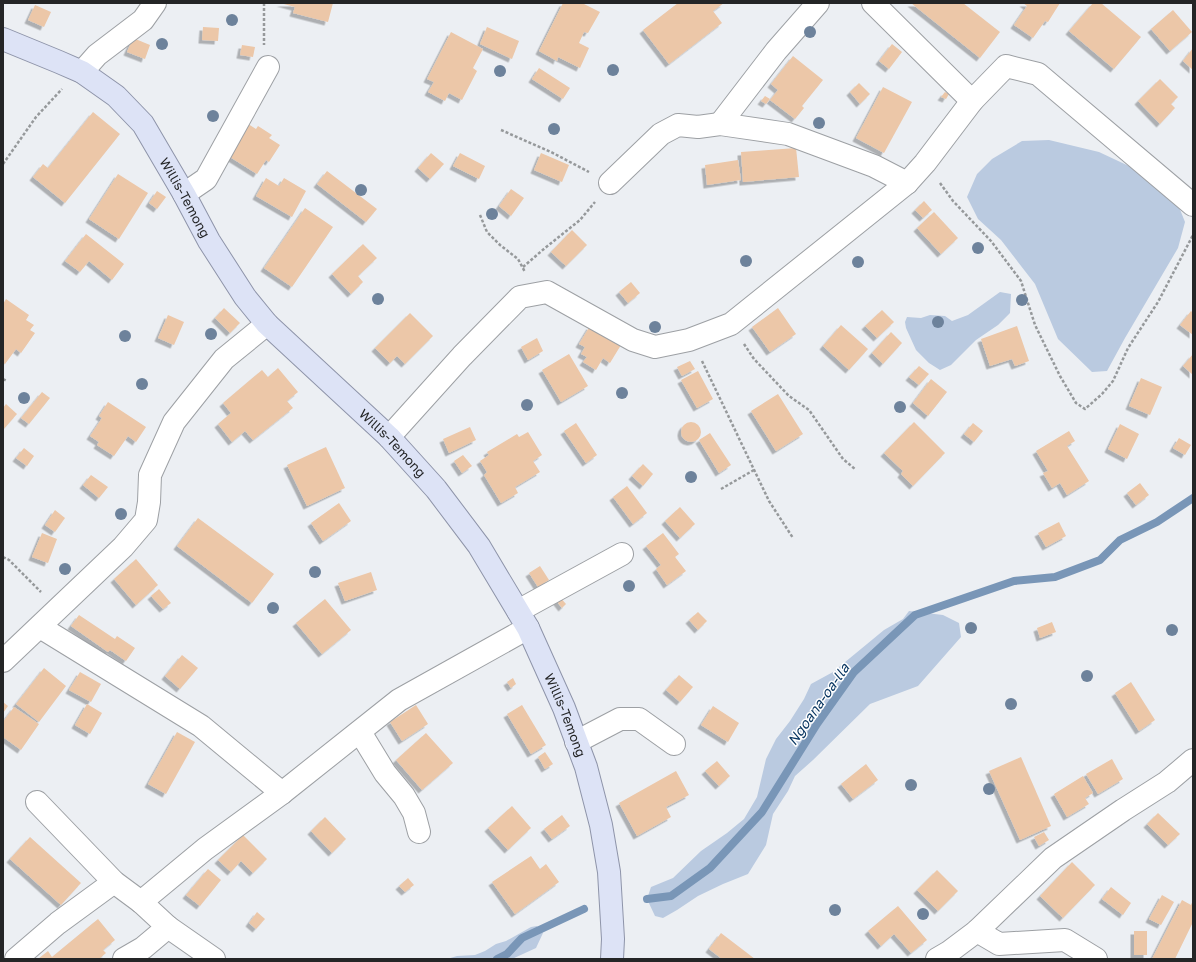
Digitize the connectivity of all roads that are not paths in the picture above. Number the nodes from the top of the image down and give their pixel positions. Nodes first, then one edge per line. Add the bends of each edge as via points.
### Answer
1 (155, 3) edge
2 (818, 3) edge
3 (873, 3) edge
4 (3, 39) edge
5 (268, 67) road end
6 (76, 70) junction
7 (972, 101) junction
8 (720, 124) junction
9 (610, 183) road end
10 (907, 183) junction
11 (184, 194) junction
12 (1193, 205) edge
13 (267, 324) junction
14 (389, 437) junction
15 (622, 554) dead end
16 (523, 620) junction
17 (40, 626) junction
18 (3, 661) edge
19 (360, 732) junction
20 (576, 742) junction
21 (674, 744) dead end
22 (1193, 760) edge
23 (282, 793) junction
24 (37, 802) dead end
25 (419, 832) dead end
26 (114, 882) junction
27 (140, 902) junction
28 (168, 927) junction
29 (977, 931) junction
30 (16, 959) edge
31 (124, 959) edge
32 (214, 959) edge
33 (612, 959) edge
34 (937, 959) edge
35 (1096, 959) edge

1 - 6 street via 143,20
2 - 8 street via 776,51
3 - 7 street
4 - 6 main road, Willis-Temong
5 - 11 street via 206,179
6 - 11 main road, Willis-Temong via 116,96 143,124
7 - 10 street via 926,163
7 - 12 street via 1006,66 1038,74
8 - 9 street via 678,126 661,134
8 - 10 street via 788,134 874,166
10 - 14 street via 731,324 689,340 655,347 633,340 547,292 520,297 462,356
11 - 13 main road, Willis-Temong via 217,254 245,297
13 - 14 main road, Willis-Temong
13 - 17 street via 224,359 174,422 150,475 146,520 123,547
14 - 16 main road, Willis-Temong via 436,490 479,546
15 - 16 street
16 - 19 street via 400,700
16 - 20 main road, Willis-Temong via 564,708
17 - 18 street
17 - 23 street via 201,726
19 - 23 street
19 - 25 street via 385,773 404,796 414,813
20 - 21 street via 620,719 639,719
20 - 33 main road, Willis-Temong via 586,767 609,872
22 - 29 street via 1167,782 1053,858
23 - 27 street via 205,849
24 - 26 street
26 - 27 street
26 - 30 street via 58,923
27 - 28 street
28 - 31 street via 143,948
28 - 32 street
29 - 34 street
29 - 35 street via 999,944 1065,940

